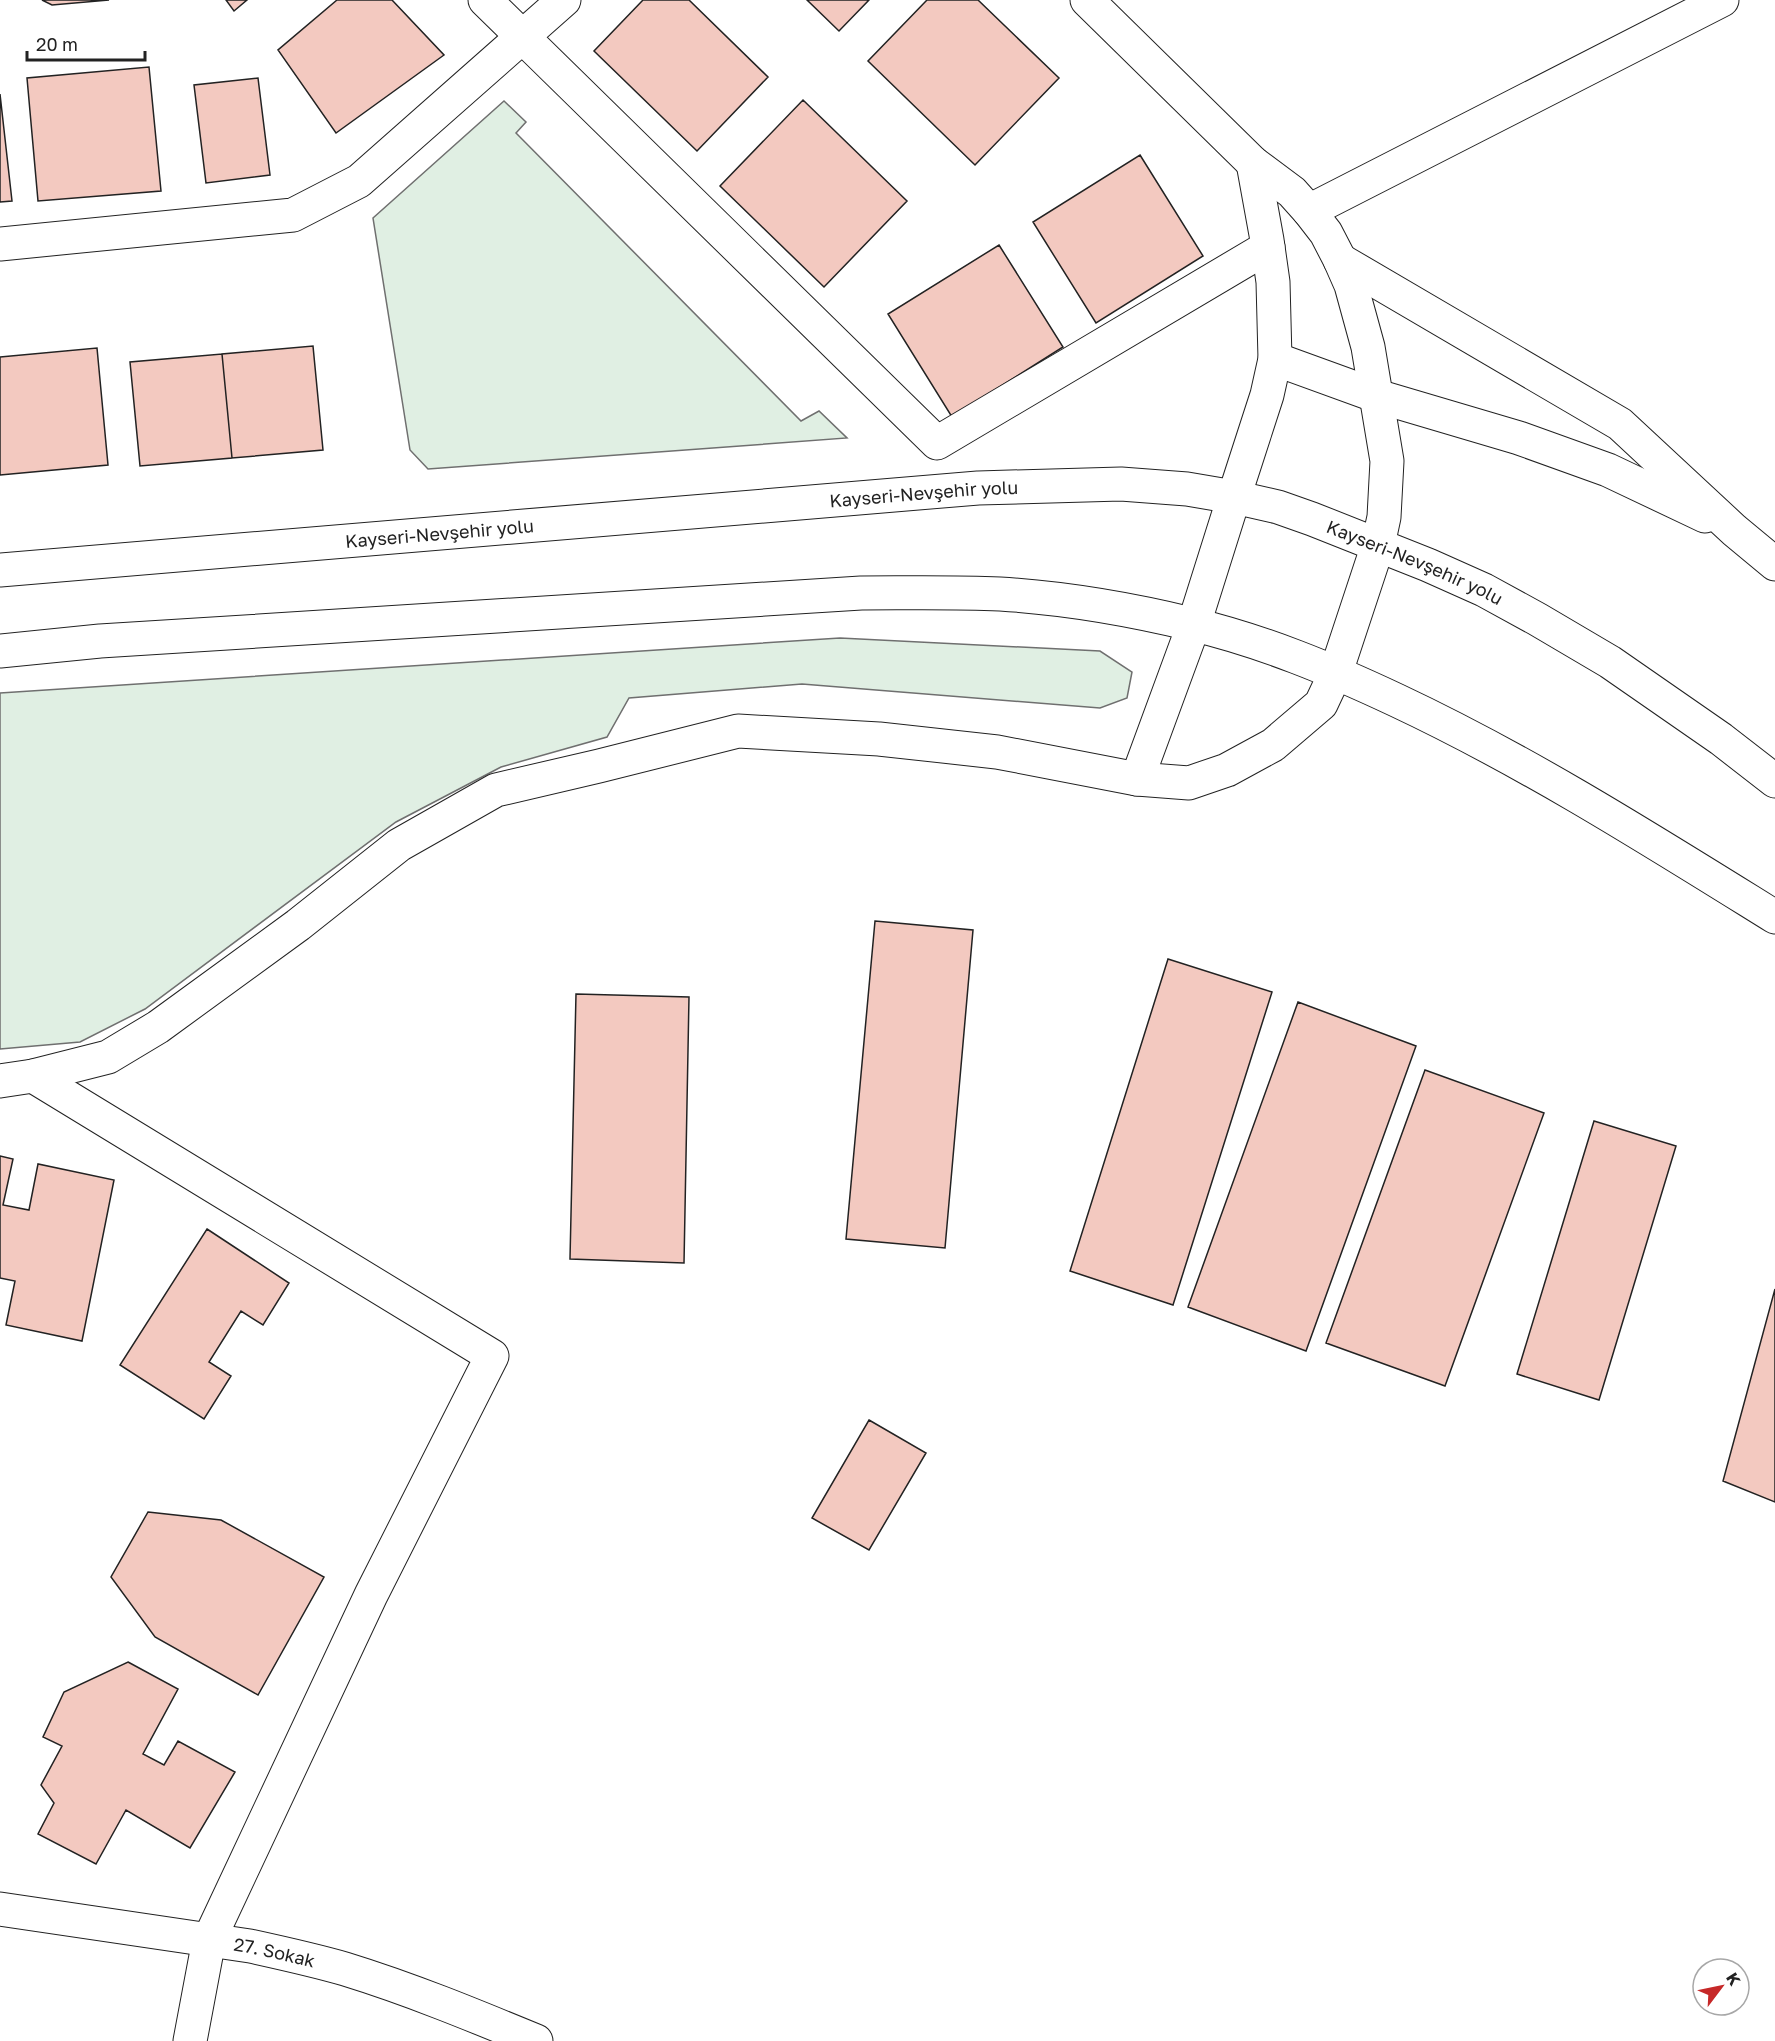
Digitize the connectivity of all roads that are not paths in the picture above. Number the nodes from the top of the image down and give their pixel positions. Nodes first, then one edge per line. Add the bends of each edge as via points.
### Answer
1 (485, 0) edge
2 (564, 0) edge
3 (1087, 0) edge
4 (1722, 0) edge
5 (524, 38) junction
6 (1253, 163) junction
7 (1309, 211) junction
8 (0, 244) edge
9 (1269, 247) junction
10 (1340, 260) junction
11 (1275, 359) junction
12 (1377, 396) junction
13 (1234, 497) junction
14 (1734, 530) junction
15 (1378, 545) junction
16 (1775, 564) edge
17 (0, 570) edge
18 (1194, 624) junction
19 (0, 651) edge
20 (1336, 672) junction
21 (1137, 779) junction
22 (1775, 781) edge
23 (1775, 917) edge
24 (33, 1076) junction
25 (0, 1081) edge
26 (0, 1909) edge
27 (209, 1940) junction
28 (190, 2041) edge
29 (536, 2041) edge

1 - 5 main road
2 - 5 main road
3 - 6 main road
4 - 7 main road
5 - 8 main road via 359,181 293,215
5 - 9 main road via 937,443
6 - 7 main road via 1292,192
6 - 9 main road
7 - 10 main road
9 - 11 main road
10 - 12 main road via 1362,319
10 - 14 main road via 1620,424
11 - 12 main road
11 - 13 main road
12 - 14 main road via 1519,438 1608,470
12 - 15 main road via 1387,461
13 - 15 main road, Kayseri-Nevşehir yolu via 1278,507
13 - 17 main road, Kayseri-Nevşehir yolu via 1120,484 978,488
13 - 18 main road
14 - 16 main road
15 - 20 main road
15 - 22 main road, Kayseri-Nevşehir yolu via 1484,590 1610,662
18 - 19 main road via 1140,612 1002,594 861,593 100,641
18 - 20 main road
18 - 21 main road
20 - 21 main road via 1321,704 1273,745 1227,770 1189,783
20 - 23 main road via 1558,784
21 - 24 main road via 996,752 879,739 738,731 496,790 399,845 158,1027 108,1057
24 - 25 main road
24 - 27 main road via 492,1356 371,1595
26 - 27 main road, 27. Sokak
27 - 28 main road
27 - 29 main road, 27. Sokak via 345,1969

